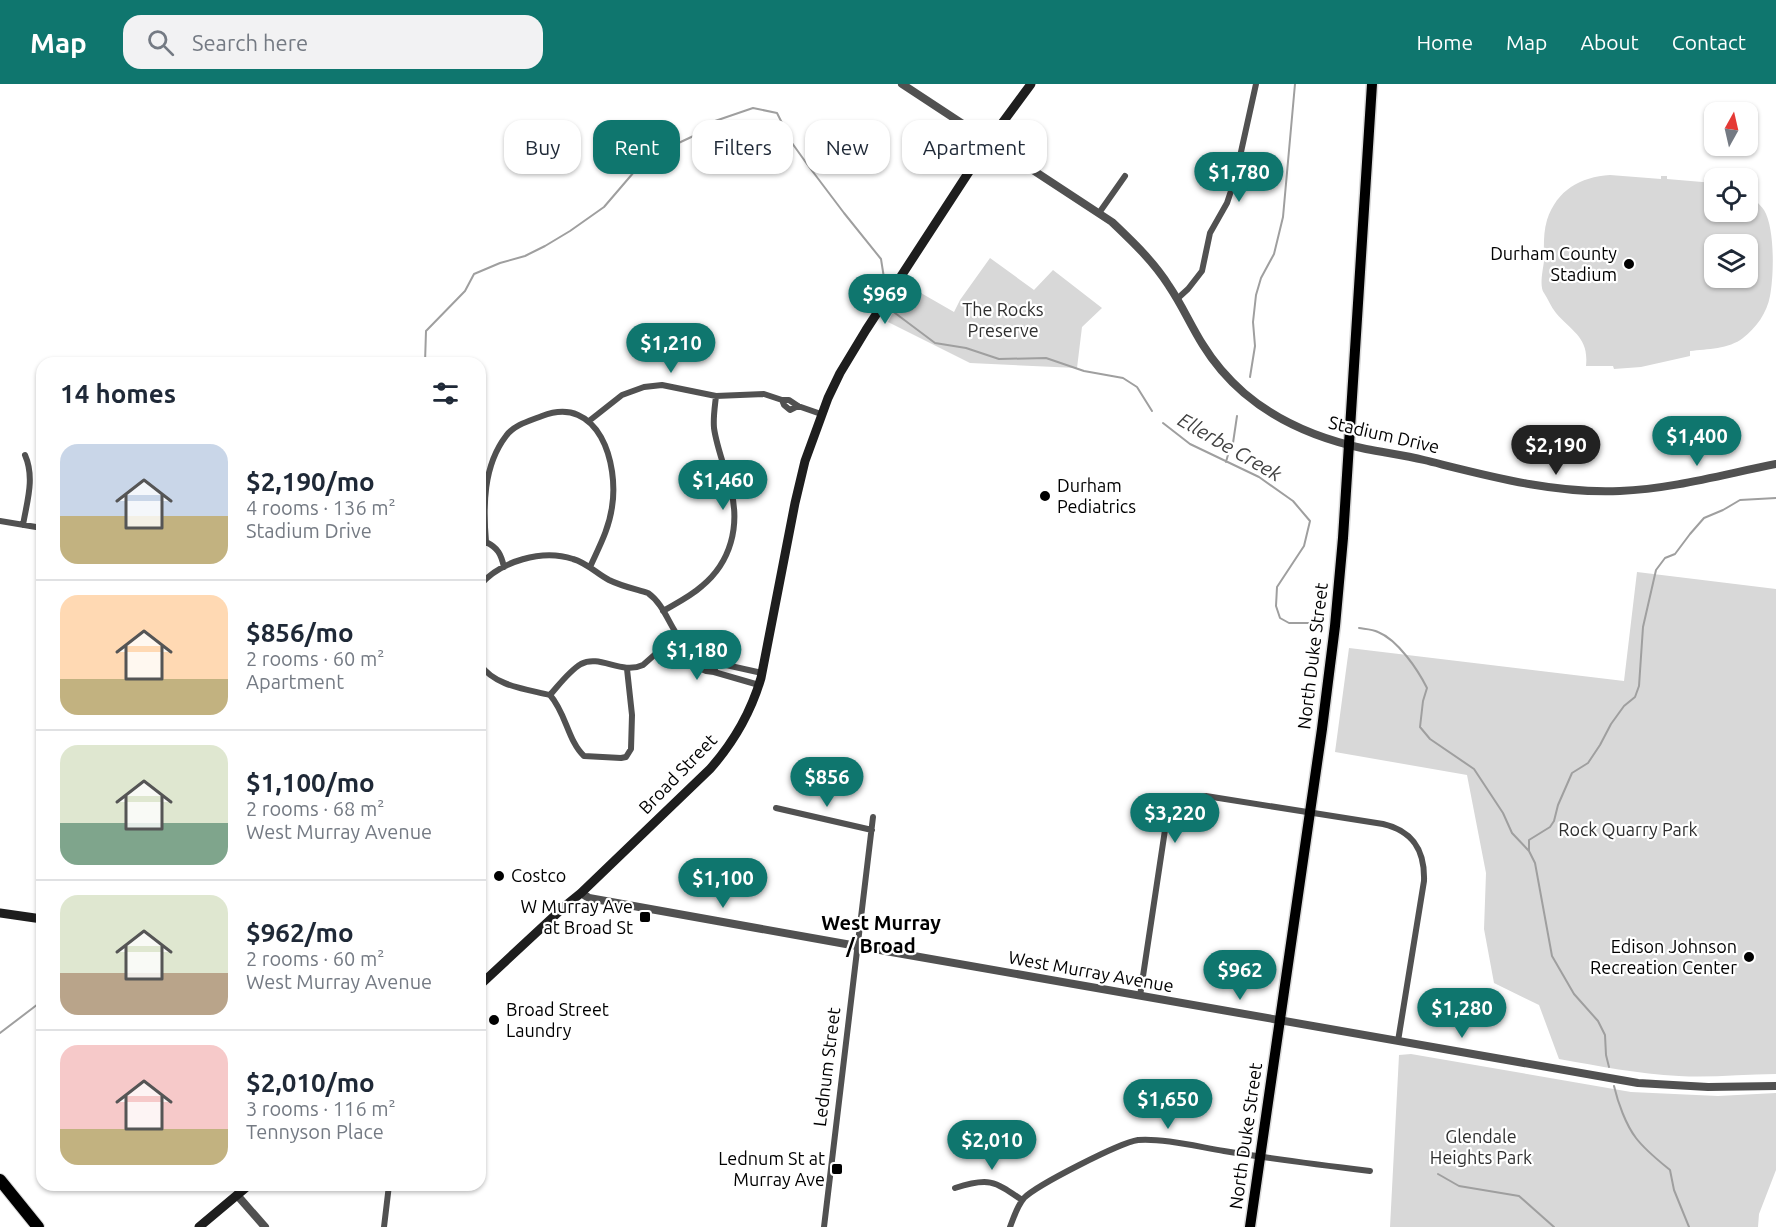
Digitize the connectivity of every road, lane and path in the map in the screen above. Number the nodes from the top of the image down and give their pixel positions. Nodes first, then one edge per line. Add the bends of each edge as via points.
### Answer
1 (902, 84) edge
2 (1031, 84) edge
3 (1256, 84) edge
4 (1372, 84) edge
5 (957, 120) edge
6 (1004, 120) edge
7 (968, 174) edge
8 (1039, 174) edge
9 (1125, 176) dead end
10 (1099, 213) junction
11 (1177, 299) junction
12 (716, 396) junction
13 (821, 414) junction
14 (589, 421) junction
15 (1349, 445) junction
16 (25, 455) dead end
17 (1776, 464) edge
18 (486, 486) edge
19 (0, 521) edge
20 (23, 525) junction
21 (36, 527) edge
22 (486, 542) edge
23 (504, 567) junction
24 (590, 567) junction
25 (486, 579) edge
26 (663, 611) junction
27 (677, 635) junction
28 (687, 648) junction
29 (704, 662) junction
30 (717, 663) junction
31 (627, 669) junction
32 (700, 669) junction
33 (486, 670) edge
34 (714, 672) junction
35 (762, 673) junction
36 (759, 685) junction
37 (550, 695) junction
38 (776, 808) dead end
39 (1309, 812) junction
40 (873, 817) dead end
41 (872, 830) junction
42 (581, 893) junction
43 (0, 913) edge
44 (36, 918) edge
45 (857, 946) junction
46 (486, 979) edge
47 (1140, 996) junction
48 (1280, 1021) junction
49 (1398, 1041) junction
50 (1776, 1086) edge
51 (1260, 1157) junction
52 (1370, 1171) dead end
53 (0, 1180) edge
54 (955, 1188) dead end
55 (242, 1191) edge
56 (388, 1191) edge
57 (237, 1195) junction
58 (1022, 1200) junction
59 (38, 1227) edge
60 (199, 1227) edge
61 (265, 1227) edge
62 (384, 1227) edge
63 (824, 1227) edge
64 (1010, 1227) edge
65 (1250, 1227) edge

1 - 5 street, Stadium Drive
2 - 6 main road, Broad Street
3 - 11 street via 1227,203 1210,233 1202,271
4 - 15 highway, North Duke Street
7 - 13 main road, Broad Street via 840,373
8 - 10 street, Stadium Drive
9 - 10 street
10 - 11 street, Stadium Drive via 1142,250
11 - 15 street, Stadium Drive via 1203,346 1245,394 1287,421
12 - 13 street via 757,393 789,400
12 - 14 street via 671,386 644,387 622,395
12 - 26 street via 714,429 734,501 733,538 715,574
13 - 35 main road, Broad Street via 795,503
14 - 18 street via 573,414 553,413 519,425 500,445
14 - 24 street via 604,443 612,472 613,497 607,530
15 - 17 street, Stadium Drive via 1526,484 1586,491 1652,488
15 - 39 highway, North Duke Street via 1335,626
16 - 20 street via 31,476
19 - 20 street
20 - 21 street
22 - 23 street via 499,550
23 - 24 street via 548,556 573,559
23 - 25 street
24 - 26 street via 617,584 648,593
26 - 27 street
27 - 28 street
27 - 31 street via 643,664
28 - 29 street
28 - 30 street via 698,650
28 - 32 street via 688,659
29 - 30 street
29 - 32 street
30 - 34 street
30 - 35 street
31 - 37 street via 590,661 573,670
31 - 37 street via 632,715 631,749 626,757 584,756
32 - 34 street
33 - 37 street via 494,678
34 - 36 street
35 - 36 main road, Broad Street
36 - 42 main road, Broad Street via 743,725 720,758
38 - 41 street
39 - 47 street via 1206,796 1192,798 1175,808 1165,830
39 - 48 highway, North Duke Street
39 - 49 street via 1395,827 1419,849 1424,881
40 - 41 street, Lednum Street
41 - 45 street, Lednum Street
42 - 45 street, West Murray Avenue via 589,898
42 - 46 main road, Broad Street
43 - 44 main road
45 - 47 street, West Murray Avenue
45 - 63 street, Lednum Street
47 - 48 street, West Murray Avenue
48 - 49 street, West Murray Avenue
48 - 51 highway, North Duke Street
49 - 50 street, West Murray Avenue via 1644,1084
51 - 52 street
51 - 58 street via 1137,1141 1058,1176
51 - 65 highway, North Duke Street
53 - 59 highway
54 - 58 street via 986,1182 1003,1186
55 - 57 main road
56 - 62 street
57 - 60 main road
57 - 61 street
58 - 64 street

